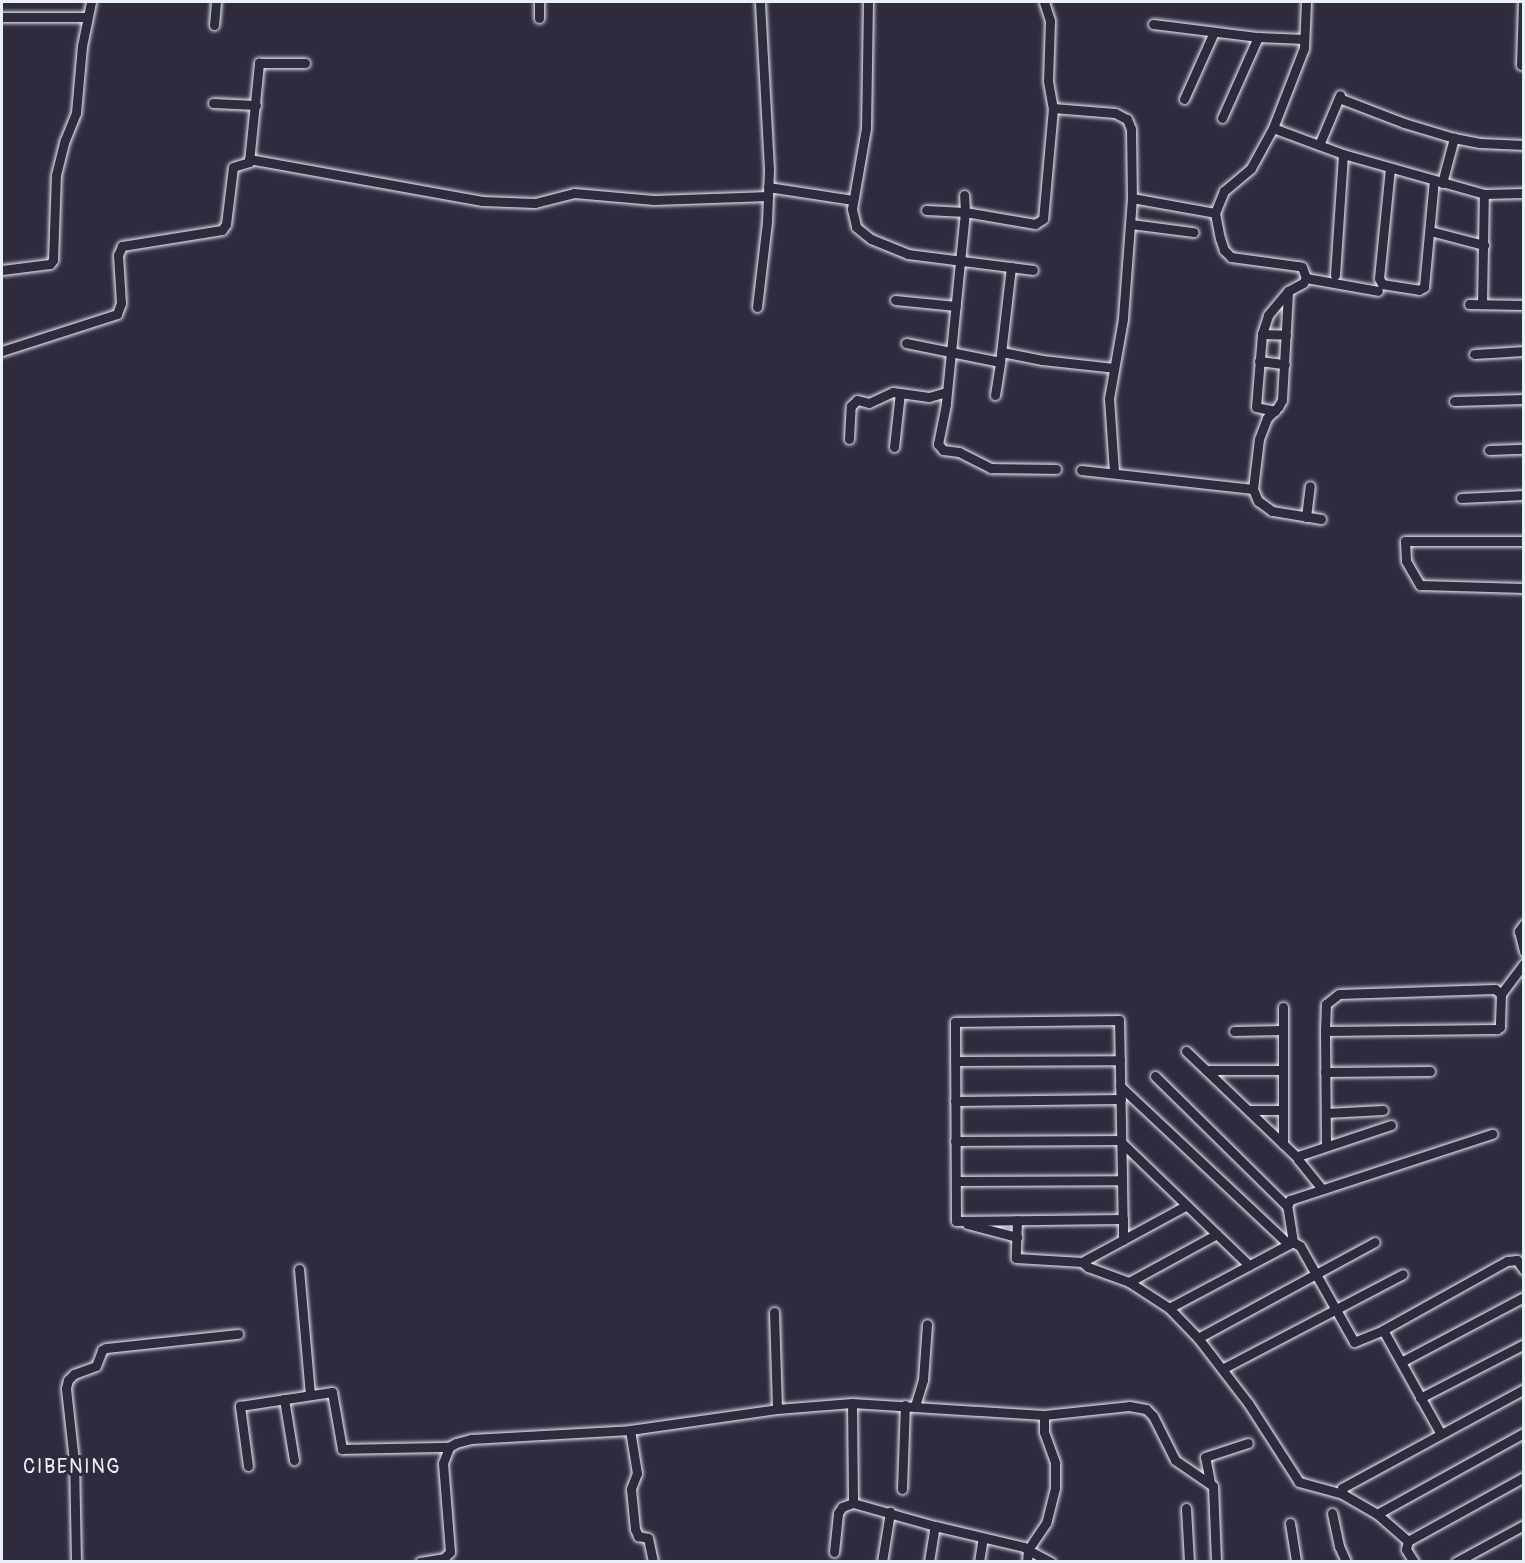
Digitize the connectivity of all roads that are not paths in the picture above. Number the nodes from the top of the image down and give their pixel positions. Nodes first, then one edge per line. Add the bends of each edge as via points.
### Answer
1 (91, 2) edge
2 (216, 2) edge
3 (539, 2) edge
4 (760, 2) edge
5 (868, 2) edge
6 (1044, 2) edge
7 (1306, 2) edge
8 (1523, 2) edge
9 (2, 17) edge
10 (87, 17) junction
11 (539, 18) dead end
12 (1153, 24) dead end
13 (214, 25) dead end
14 (1214, 32) junction
15 (1258, 37) junction
16 (1304, 39) junction
17 (305, 63) dead end
18 (1521, 65) dead end
19 (1184, 99) dead end
20 (213, 103) dead end
21 (255, 105) junction
22 (1053, 108) junction
23 (1222, 118) dead end
24 (1273, 128) junction
25 (1454, 138) junction
26 (1319, 145) junction
27 (1524, 145) edge
28 (1343, 154) junction
29 (249, 159) junction
30 (1390, 168) junction
31 (1438, 181) junction
32 (768, 192) junction
33 (1524, 193) edge
34 (1484, 194) junction
35 (964, 195) dead end
36 (1132, 198) junction
37 (853, 200) junction
38 (926, 210) dead end
39 (965, 212) junction
40 (1215, 213) junction
41 (1131, 224) junction
42 (1430, 231) junction
43 (1193, 232) dead end
44 (1484, 245) junction
45 (961, 259) junction
46 (1011, 267) junction
47 (2, 270) edge
48 (1033, 270) dead end
49 (1335, 275) dead end
50 (1305, 278) junction
51 (1288, 291) junction
52 (1378, 291) dead end
53 (895, 300) dead end
54 (1469, 304) dead end
55 (1482, 304) junction
56 (1524, 305) edge
57 (956, 306) junction
58 (757, 307) dead end
59 (1262, 334) junction
60 (1286, 335) junction
61 (906, 343) dead end
62 (2, 351) edge
63 (1524, 351) edge
64 (950, 352) junction
65 (1002, 352) junction
66 (1474, 354) dead end
67 (1259, 361) junction
68 (1000, 362) junction
69 (1285, 364) junction
70 (1114, 368) junction
71 (946, 392) junction
72 (900, 393) junction
73 (995, 395) dead end
74 (1524, 399) edge
75 (1454, 401) dead end
76 (1275, 411) junction
77 (849, 439) dead end
78 (894, 447) dead end
79 (1524, 449) edge
80 (1488, 450) dead end
81 (1056, 469) dead end
82 (1081, 470) dead end
83 (1114, 471) junction
84 (1310, 486) dead end
85 (1253, 489) junction
86 (1524, 495) edge
87 (1461, 498) dead end
88 (1306, 517) junction
89 (1321, 519) dead end
90 (1524, 541) edge
91 (1524, 588) edge
92 (1524, 924) edge
93 (1524, 951) edge
94 (1524, 964) edge
95 (1501, 994) junction
96 (1283, 1007) dead end
97 (1283, 1030) junction
98 (1234, 1031) dead end
99 (1325, 1031) junction
100 (1186, 1051) dead end
101 (1120, 1060) junction
102 (955, 1061) junction
103 (1206, 1070) junction
104 (1283, 1070) junction
105 (1430, 1071) dead end
106 (1325, 1072) junction
107 (1155, 1076) dead end
108 (1120, 1086) junction
109 (1121, 1099) junction
110 (955, 1101) junction
111 (1248, 1110) junction
112 (1283, 1110) junction
113 (1383, 1110) dead end
114 (1326, 1113) junction
115 (1391, 1125) dead end
116 (1492, 1134) dead end
117 (956, 1141) junction
118 (1121, 1141) junction
119 (1283, 1144) junction
120 (1326, 1146) junction
121 (1297, 1157) junction
122 (1122, 1180) junction
123 (956, 1181) junction
124 (1322, 1189) junction
125 (1187, 1205) junction
126 (1287, 1206) junction
127 (1123, 1219) junction
128 (1017, 1220) junction
129 (956, 1221) junction
130 (1217, 1234) junction
131 (1017, 1238) junction
132 (1123, 1240) junction
133 (1291, 1240) junction
134 (1375, 1242) dead end
135 (1082, 1262) junction
136 (1249, 1265) junction
137 (299, 1269) dead end
138 (1524, 1270) edge
139 (1316, 1274) junction
140 (1403, 1274) dead end
141 (1129, 1282) junction
142 (1524, 1297) edge
143 (1169, 1308) junction
144 (1335, 1309) junction
145 (774, 1312) dead end
146 (927, 1324) dead end
147 (1383, 1330) junction
148 (238, 1334) dead end
149 (1198, 1338) junction
150 (1524, 1344) edge
151 (1401, 1362) junction
152 (1222, 1369) junction
153 (1524, 1389) edge
154 (310, 1395) junction
155 (1420, 1398) junction
156 (284, 1399) junction
157 (852, 1403) junction
158 (910, 1406) junction
159 (777, 1410) junction
160 (1044, 1415) junction
161 (630, 1430) junction
162 (1524, 1433) edge
163 (1441, 1434) junction
164 (1248, 1443) dead end
165 (449, 1447) junction
166 (294, 1460) dead end
167 (248, 1466) dead end
168 (1524, 1477) edge
169 (1210, 1482) junction
170 (902, 1489) dead end
171 (1343, 1494) junction
172 (853, 1503) junction
173 (1186, 1508) dead end
174 (890, 1512) junction
175 (1332, 1513) dead end
176 (1377, 1514) junction
177 (1290, 1522) dead end
178 (1524, 1525) edge
179 (935, 1526) junction
180 (983, 1538) junction
181 (1408, 1541) junction
182 (1028, 1550) junction
183 (834, 1552) dead end
184 (76, 1562) edge
185 (420, 1562) edge
186 (653, 1562) edge
187 (882, 1562) edge
188 (929, 1562) edge
189 (979, 1562) edge
190 (1027, 1562) edge
191 (1051, 1562) edge
192 (1189, 1562) edge
193 (1216, 1562) edge
194 (1296, 1562) edge
195 (1346, 1562) edge
196 (1414, 1562) edge
197 (1456, 1562) edge

1 - 10 street
2 - 13 street
3 - 11 street
4 - 32 street
5 - 37 street via 866,128
6 - 22 street via 1050,21 1048,81
7 - 16 street
8 - 18 street
9 - 10 street
10 - 47 street via 76,113 56,175 53,260 50,264
12 - 14 street
14 - 15 street
14 - 19 street
15 - 16 street
15 - 23 street
16 - 24 street via 1298,67
17 - 21 street via 260,63
20 - 21 street
21 - 29 street
22 - 36 street via 1100,110 1127,119 1131,129
22 - 39 street via 1042,221 1032,224
24 - 26 street
24 - 40 street via 1251,168 1224,191
25 - 26 street via 1404,123 1340,96
25 - 27 street
25 - 31 street
26 - 28 street
28 - 30 street
28 - 49 street
29 - 32 street via 482,201 535,202 574,193 654,200
29 - 62 street via 233,167 222,230 120,247 121,303 114,316
30 - 31 street
30 - 42 street via 1381,283 1424,289
31 - 34 street
31 - 42 street
32 - 37 street
32 - 58 street
33 - 34 street
34 - 44 street
35 - 39 street
36 - 40 street
36 - 41 street
37 - 45 street via 855,225 871,239 908,254
38 - 39 street
39 - 45 street
40 - 50 street via 1224,250 1232,257 1302,267
41 - 43 street
41 - 70 street via 1123,319
42 - 44 street
44 - 55 street
45 - 46 street
45 - 57 street
46 - 48 street
46 - 65 street
50 - 51 street via 1304,283
50 - 52 street
51 - 59 street via 1268,315
51 - 60 street
53 - 57 street
54 - 55 street
55 - 56 street
57 - 64 street
59 - 60 street
59 - 67 street
60 - 69 street
61 - 64 street
63 - 66 street
64 - 68 street
64 - 71 street
65 - 68 street
65 - 70 street
67 - 69 street
67 - 76 street via 1256,407
68 - 73 street
69 - 76 street via 1282,400
70 - 83 street via 1109,413
71 - 72 street via 929,397
71 - 81 street via 938,444 943,450 959,452 991,468
72 - 77 street via 869,402 857,400 851,406
72 - 78 street
74 - 75 street
76 - 85 street via 1267,418 1259,440
79 - 80 street
82 - 83 street
83 - 85 street
84 - 88 street
85 - 88 street via 1266,508
86 - 87 street
88 - 89 street
90 - 91 street via 1405,542 1407,561 1420,585
92 - 93 street via 1519,931
94 - 95 street
95 - 99 street via 1495,989 1338,994 1326,1004
95 - 99 street via 1497,1029
96 - 97 street
97 - 98 street
97 - 104 street
99 - 106 street
100 - 103 street
101 - 102 street
101 - 102 street via 1119,1020 955,1022
101 - 108 street
102 - 110 street
103 - 104 street
103 - 111 street
104 - 112 street
105 - 106 street
106 - 114 street
107 - 126 street
108 - 109 street
108 - 133 street
109 - 110 street
109 - 118 street
110 - 117 street
111 - 112 street
111 - 119 street
112 - 119 street
113 - 114 street
114 - 120 street
115 - 120 street
116 - 124 street
117 - 118 street
117 - 123 street
118 - 122 street
118 - 125 street
119 - 121 street
120 - 121 street
121 - 124 street
122 - 123 street
122 - 127 street
123 - 129 street
124 - 126 street via 1290,1200
125 - 130 street
125 - 132 street
126 - 133 street
127 - 128 street
127 - 132 street
128 - 129 street
128 - 131 street
129 - 131 street
130 - 136 street
130 - 141 street
131 - 135 street via 1016,1258
132 - 135 street
133 - 136 street
133 - 139 street via 1300,1246
134 - 139 street
135 - 141 street
136 - 143 street
137 - 154 street
138 - 147 street via 1517,1260 1507,1261
139 - 144 street
139 - 149 street
140 - 144 street
141 - 143 street
142 - 151 street
143 - 149 street
144 - 147 street via 1354,1342
144 - 152 street
145 - 159 street
146 - 158 street via 925,1365
147 - 151 street
148 - 184 street via 106,1348 96,1366 68,1380
149 - 152 street
150 - 155 street
151 - 155 street
152 - 171 street via 1299,1482
153 - 163 street
154 - 156 street
154 - 165 street via 332,1392 342,1449
155 - 163 street
156 - 166 street
156 - 167 street via 240,1406
157 - 158 street
157 - 159 street
157 - 172 street
158 - 160 street
158 - 170 street
159 - 161 street
160 - 169 street via 1129,1406 1146,1409 1175,1460
160 - 182 street via 1044,1432 1055,1463 1055,1488 1046,1523
161 - 165 street via 471,1439
161 - 186 street via 637,1473 631,1489 634,1529 638,1536 648,1538
162 - 176 street
163 - 171 street via 1344,1487
164 - 169 street via 1205,1457
165 - 185 street via 443,1463 450,1552 444,1558
168 - 181 street
169 - 193 street via 1215,1492
171 - 176 street
172 - 174 street
172 - 183 street via 838,1513
173 - 192 street
174 - 179 street
174 - 187 street
175 - 195 street
176 - 181 street
177 - 194 street
178 - 197 street
179 - 180 street
179 - 188 street
180 - 182 street
180 - 189 street
181 - 196 street via 1406,1549
182 - 190 street
182 - 191 street

